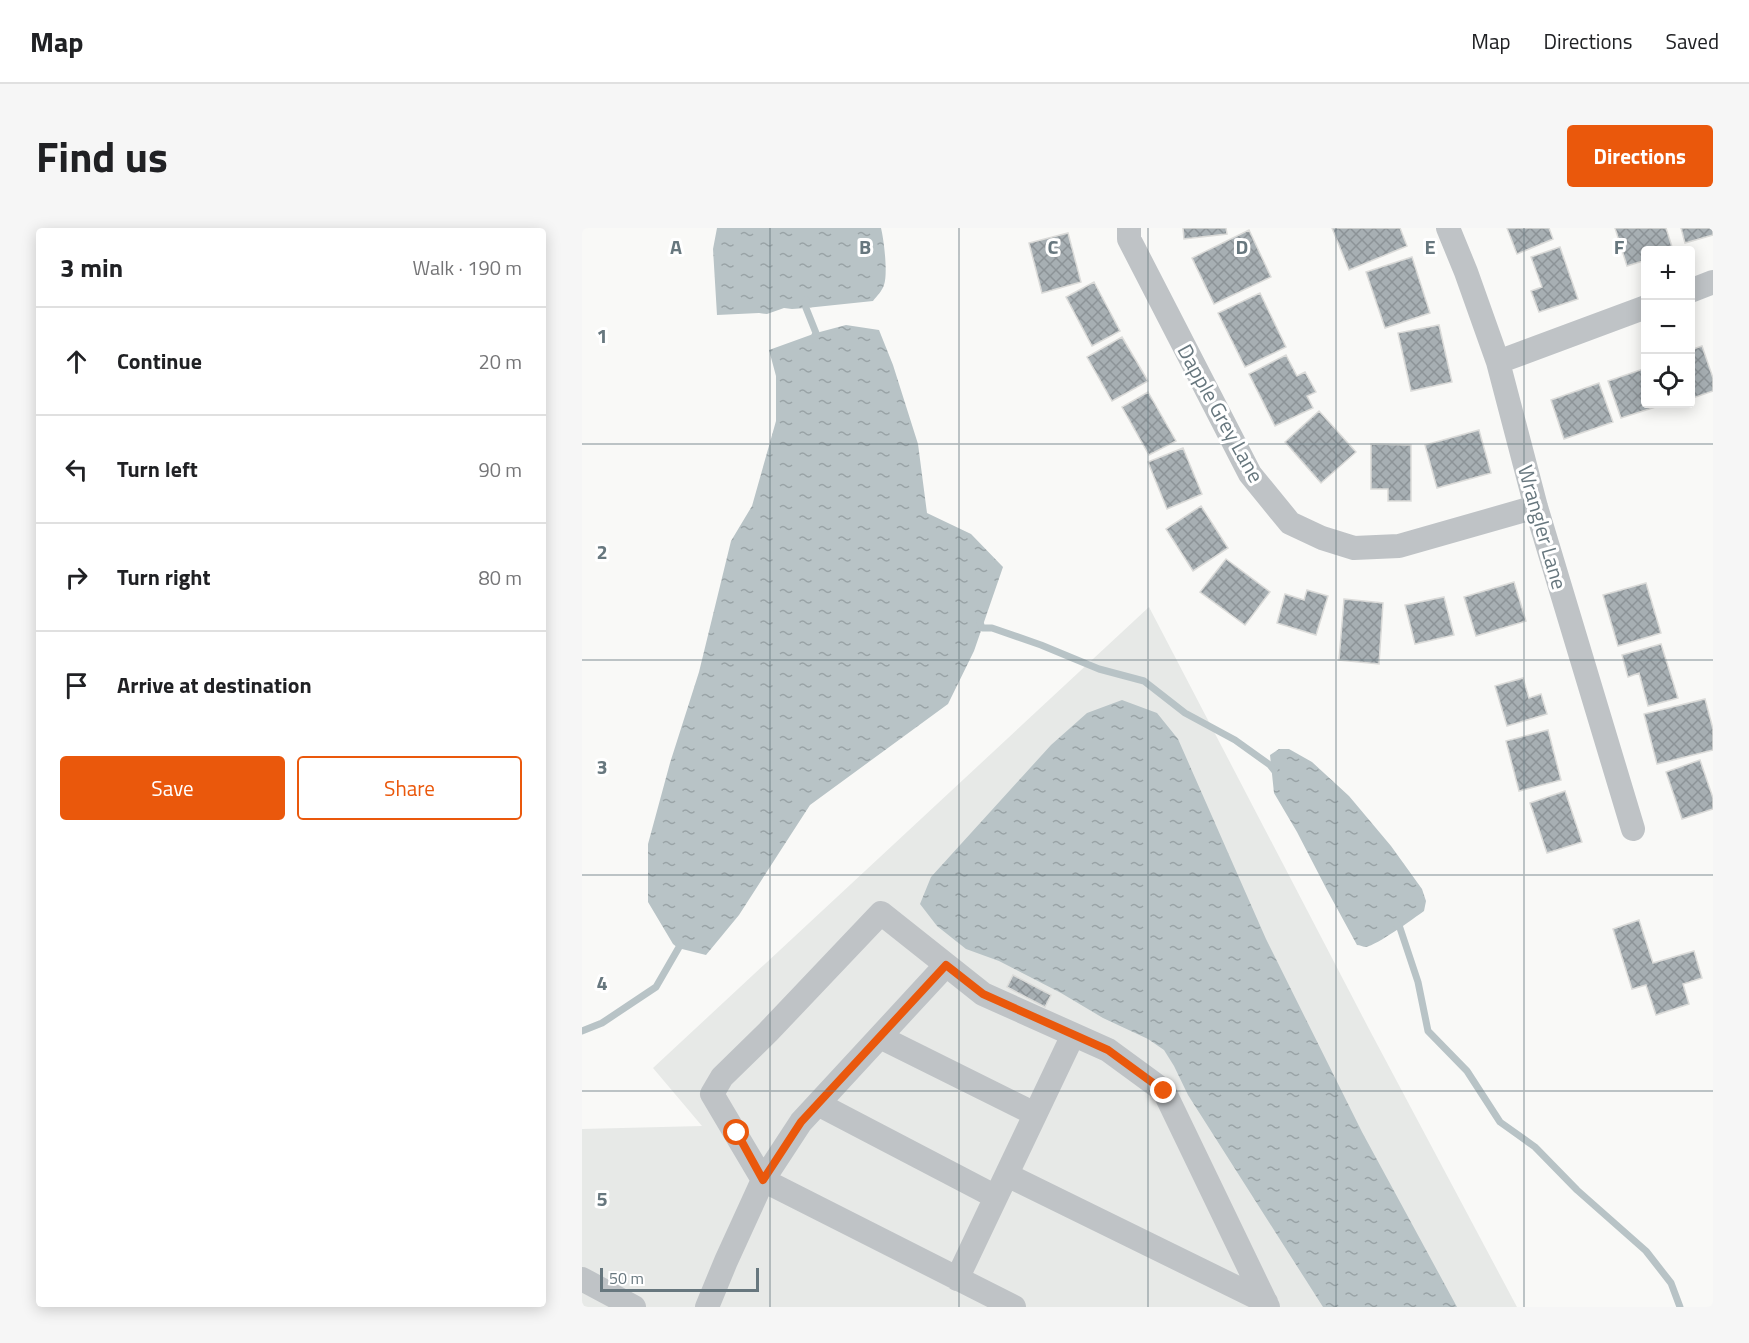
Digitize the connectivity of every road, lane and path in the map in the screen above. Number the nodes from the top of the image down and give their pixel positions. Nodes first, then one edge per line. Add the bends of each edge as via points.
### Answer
1 (1129, 228) edge
2 (1448, 228) edge
3 (1713, 282) edge
4 (1695, 289) edge
5 (1641, 309) edge
6 (1498, 362) junction
7 (1536, 507) junction
8 (1633, 829) dead end
9 (946, 965) junction
10 (1073, 1035) junction
11 (880, 1037) junction
12 (818, 1104) junction
13 (1035, 1114) junction
14 (1007, 1175) junction
15 (763, 1180) junction
16 (996, 1197) junction
17 (582, 1279) edge
18 (957, 1279) junction
19 (1267, 1305) edge
20 (634, 1307) edge
21 (707, 1307) edge
22 (1014, 1307) edge

1 - 7 street, Dapple Grey Lane via 1130,239 1250,474 1290,523 1354,548 1400,546
2 - 6 street, Wrangler Lane
3 - 4 street
5 - 6 street
6 - 7 street, Wrangler Lane
7 - 8 street, Wrangler Lane
9 - 10 street via 983,994
9 - 11 street
9 - 15 street via 881,913 722,1077 712,1094
10 - 13 street
10 - 19 street via 1108,1050 1164,1091
11 - 12 street
11 - 13 street
12 - 15 street via 801,1122
12 - 16 street
13 - 14 street
14 - 16 street
14 - 19 street
15 - 18 street
15 - 21 street
16 - 18 street
17 - 20 street
18 - 22 street

